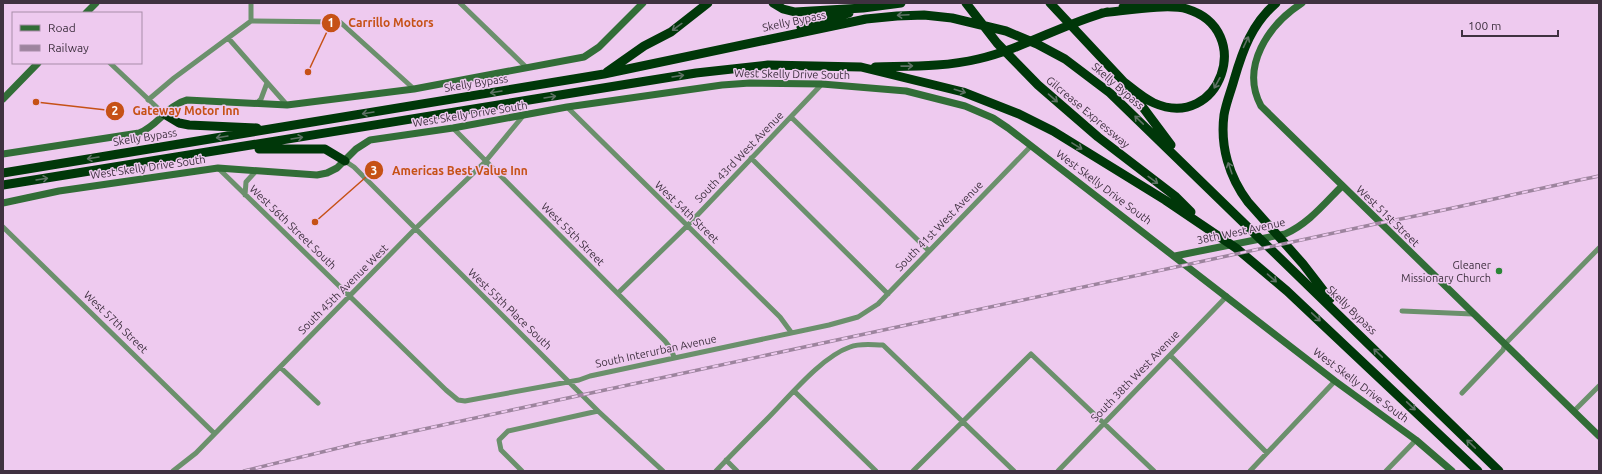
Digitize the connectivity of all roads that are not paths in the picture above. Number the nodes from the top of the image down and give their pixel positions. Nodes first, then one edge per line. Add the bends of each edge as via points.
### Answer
1 (96, 3) edge
2 (251, 3) edge
3 (460, 3) edge
4 (643, 3) edge
5 (708, 3) edge
6 (773, 3) edge
7 (901, 3) edge
8 (966, 3) edge
9 (1050, 3) edge
10 (1138, 3) edge
11 (1276, 3) edge
12 (1302, 3) edge
13 (863, 8) junction
14 (87, 12) edge
15 (1102, 13) junction
16 (251, 21) junction
17 (229, 39) junction
18 (744, 44) junction
19 (37, 64) edge
20 (111, 64) edge
21 (861, 67) junction
22 (527, 68) junction
23 (604, 74) junction
24 (1124, 82) junction
25 (267, 83) junction
26 (822, 84) junction
27 (414, 89) junction
28 (3, 99) edge
29 (148, 100) junction
30 (256, 104) junction
31 (287, 105) junction
32 (567, 108) junction
33 (164, 114) junction
34 (523, 116) junction
35 (791, 117) junction
36 (274, 128) junction
37 (454, 128) junction
38 (1031, 146) junction
39 (231, 149) junction
40 (3, 154) edge
41 (751, 158) junction
42 (345, 161) junction
43 (485, 162) junction
44 (1188, 167) junction
45 (218, 168) junction
46 (256, 171) junction
47 (3, 173) edge
48 (3, 185) edge
49 (1342, 186) junction
50 (245, 195) junction
51 (3, 203) edge
52 (687, 226) junction
53 (1206, 226) junction
54 (3, 227) edge
55 (415, 229) junction
56 (1599, 248) edge
57 (928, 250) junction
58 (1175, 256) junction
59 (618, 293) junction
60 (888, 294) junction
61 (1227, 296) junction
62 (350, 297) junction
63 (1402, 311) dead end
64 (1473, 314) junction
65 (858, 317) joint
66 (1349, 324) junction
67 (791, 332) junction
68 (1505, 344) junction
69 (1170, 354) junction
70 (674, 357) junction
71 (280, 367) junction
72 (570, 381) junction
73 (1336, 381) junction
74 (1599, 386) edge
75 (794, 391) junction
76 (1462, 393) dead end
77 (458, 400) joint
78 (318, 403) dead end
79 (598, 411) junction
80 (1574, 412) junction
81 (963, 420) junction
82 (1104, 423) junction
83 (214, 433) junction
84 (1599, 436) edge
85 (1416, 440) junction
86 (1267, 453) junction
87 (726, 460) junction
88 (173, 471) edge
89 (522, 471) edge
90 (663, 471) edge
91 (716, 471) edge
92 (738, 471) edge
93 (876, 471) edge
94 (913, 471) edge
95 (1014, 471) edge
96 (1058, 471) edge
97 (1154, 471) edge
98 (1250, 471) edge
99 (1386, 471) edge
100 (1452, 471) edge
101 (1478, 471) edge
102 (1499, 471) edge

1 - 14 street
2 - 16 street
3 - 22 street
4 - 22 street via 599,47 584,57
5 -> 23 highway via 671,32 644,46
6 - 13 highway via 795,12
7 - 13 highway
8 -> 53 highway, Gilcrease Expressway via 997,43 1024,71 1098,138 1174,196
9 - 24 highway
10 - 15 highway
66 -> 11 highway via 1303,264 1240,192 1227,160 1224,114 1242,50 1259,20
12 - 49 street, West 51st Street via 1276,23 1268,33 1255,63 1253,81 1256,95 1270,116
13 - 18 highway
21 -> 15 highway via 956,64 978,59
15 -> 24 highway via 1185,8 1209,21 1217,30 1223,44 1225,62 1220,79 1209,94 1196,104 1177,108 1166,107 1145,98
16 - 17 street
16 - 27 street via 340,22
17 - 25 street
17 - 29 street
18 - 23 highway, Skelly Bypass
44 -> 18 highway, Skelly Bypass via 1110,93 1065,59 1006,31 952,18 897,16 866,19
19 - 28 street
20 - 29 street
39 -> 21 highway via 696,73 768,65
21 -> 53 highway via 963,92 1019,114 1053,132
22 - 27 street
23 -> 36 highway, Skelly Bypass
24 - 44 highway
25 - 30 street via 261,99
25 - 31 street
26 - 32 street, West Skelly Drive South via 722,84
26 - 35 street, South 43rd West Avenue
26 - 38 street, West Skelly Drive South via 890,89 948,100 992,118
27 - 31 street
29 - 33 street
30 - 31 street
30 - 33 street via 187,100
32 - 34 street, West Skelly Drive South
32 - 52 street, West 54th Street
33 - 36 highway via 179,123 189,125
33 - 40 street via 153,126 139,134
34 - 37 street, West Skelly Drive South
34 - 43 street, South 45th Avenue West
35 - 41 street, South 43rd West Avenue
35 - 57 street
36 -> 47 highway, Skelly Bypass
37 - 42 street, West Skelly Drive South via 370,140 356,149
37 - 43 street, West 55th Street
38 - 57 street, South 41st West Avenue
38 - 58 street, West Skelly Drive South
39 - 42 highway via 325,149
48 -> 39 highway
41 - 52 street, South 43rd West Avenue
41 - 60 street
42 - 46 street, West Skelly Drive South via 327,173 317,175
42 - 55 street, West 55th Place South
43 - 55 street, South 45th Avenue West
43 - 59 street, West 55th Street
44 - 66 highway, Skelly Bypass
45 - 46 street, West Skelly Drive South
45 - 50 street, West 56th Street South
45 - 51 street, West Skelly Drive South via 74,189
46 - 50 street via 246,182
49 - 58 street, 38th West Avenue via 1307,222 1295,230
49 - 64 street, West 51st Street
50 - 62 street, West 56th Street South
52 - 59 street, South 43rd West Avenue
52 - 67 street, West 54th Street via 780,317
53 -> 101 highway via 1257,265
54 - 83 street, West 57th Street
55 - 62 street, South 45th Avenue West
55 - 72 street, West 55th Place South
56 - 68 street
57 - 60 street, South 41st West Avenue
58 - 61 street, West Skelly Drive South
59 - 70 street, West 55th Street via 665,341
60 - 65 street, South 41st West Avenue
61 - 69 street, South 38th West Avenue
61 - 73 street, West Skelly Drive South
62 - 71 street, South 45th Avenue West
62 - 77 street, West 56th Street South
63 - 64 street
64 - 68 street, West 51st Street
65 - 67 street, South Interurban Avenue
102 -> 66 highway, Skelly Bypass
67 - 70 street, South Interurban Avenue
68 - 76 street via 1503,350
68 - 80 street, West 51st Street
69 - 82 street, South 38th West Avenue
69 - 86 street
70 - 72 street, South Interurban Avenue
71 - 78 street
71 - 83 street, South 45th Avenue West
72 - 77 street, South Interurban Avenue via 474,400
72 - 79 street, West 55th Place South
73 - 85 street, West Skelly Drive South
73 - 86 street
74 - 80 street
75 - 81 street via 838,352 863,345 883,345
75 - 87 street
75 - 93 street
79 - 89 street via 508,431 499,440 501,450
79 - 90 street, West 55th Place South
80 - 84 street, West 51st Street
81 - 82 street via 1031,354
81 - 94 street
81 - 95 street
82 - 96 street, South 38th West Avenue
82 - 97 street
83 - 88 street, South 45th Avenue West via 196,453
85 - 99 street
85 - 100 street, West Skelly Drive South
86 - 98 street
87 - 91 street
87 - 92 street

